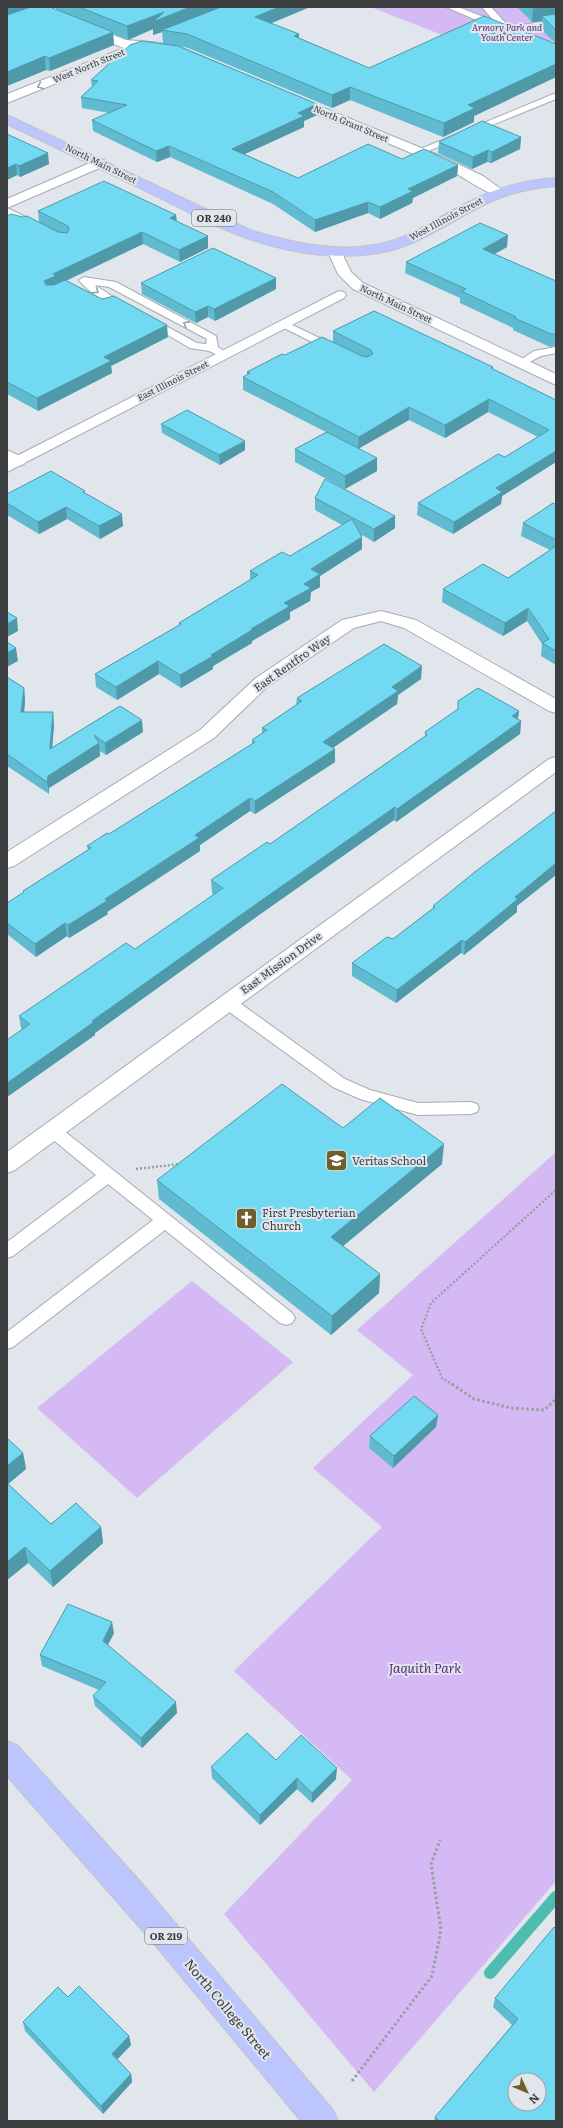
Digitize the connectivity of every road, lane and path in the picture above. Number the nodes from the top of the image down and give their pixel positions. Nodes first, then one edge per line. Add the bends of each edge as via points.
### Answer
1 (450, 7) edge
2 (486, 7) edge
3 (51, 11) edge
4 (72, 23) edge
5 (555, 23) edge
6 (7, 24) edge
7 (507, 30) junction
8 (168, 35) edge
9 (520, 38) edge
10 (141, 45) junction
11 (175, 50) edge
12 (277, 92) edge
13 (556, 96) edge
14 (7, 99) edge
15 (7, 118) edge
16 (418, 152) junction
17 (99, 163) junction
18 (556, 182) edge
19 (498, 192) junction
20 (7, 204) edge
21 (7, 211) edge
22 (43, 230) edge
23 (335, 252) junction
24 (84, 280) junction
25 (71, 286) edge
26 (339, 295) dead end
27 (284, 324) junction
28 (556, 350) edge
29 (218, 351) junction
30 (345, 355) edge
31 (522, 363) junction
32 (556, 380) edge
33 (11, 461) edge
34 (556, 707) edge
35 (556, 763) edge
36 (7, 861) edge
37 (226, 1002) junction
38 (471, 1108) dead end
39 (52, 1130) junction
40 (186, 1163) edge
41 (7, 1164) edge
42 (132, 1169) dead end
43 (108, 1175) junction
44 (556, 1190) edge
45 (165, 1220) junction
46 (7, 1250) edge
47 (286, 1318) dead end
48 (7, 1342) edge
49 (556, 1398) edge
50 (7, 1755) edge
51 (440, 1840) dead end
52 (352, 2081) dead end
53 (322, 2121) edge

1 - 7 lane
2 - 7 lane
3 - 6 street
4 - 10 street via 115,40
5 - 7 lane
5 - 9 lane
8 - 10 street, West North Street
10 - 11 street
10 -> 14 street, West North Street
12 - 16 street, North Grant Street
13 - 16 lane
15 - 17 main road, North Main Street / OR 240
16 - 19 street, North Grant Street via 478,179
17 - 20 street
17 - 23 main road, North Main Street / OR 240 via 245,232 278,243
18 - 19 main road, West Illinois Street / OR 240 via 531,184
19 - 23 main road, West Illinois Street / OR 240 via 408,240 363,251
21 - 22 lane
23 - 31 street, North Main Street via 345,274 358,286
24 - 25 lane
24 -> 29 lane via 95,291 194,346
29 -> 24 lane via 212,338 112,284
26 - 27 street, East Illinois Street
27 - 29 street, East Illinois Street
27 - 30 lane
28 - 31 lane via 538,353
29 - 33 street, East Illinois Street
31 - 32 street, North Main Street
34 - 36 street, East Rentfro Way via 410,624 381,616 348,624 262,682 207,734
35 - 37 street, East Mission Drive
37 - 38 lane via 339,1083 366,1094 418,1109
37 - 39 street, East Mission Drive
39 - 41 street, East Mission Drive
39 - 43 lane
40 - 42 path
43 - 45 lane
43 - 46 lane
44 - 49 path via 431,1303 421,1329 442,1378 474,1399 511,1408 544,1410
45 - 47 lane
45 - 48 lane
50 - 53 main road, North College Street / OR 219 via 68,1822
51 - 52 path via 431,1864 441,1930 432,1976

